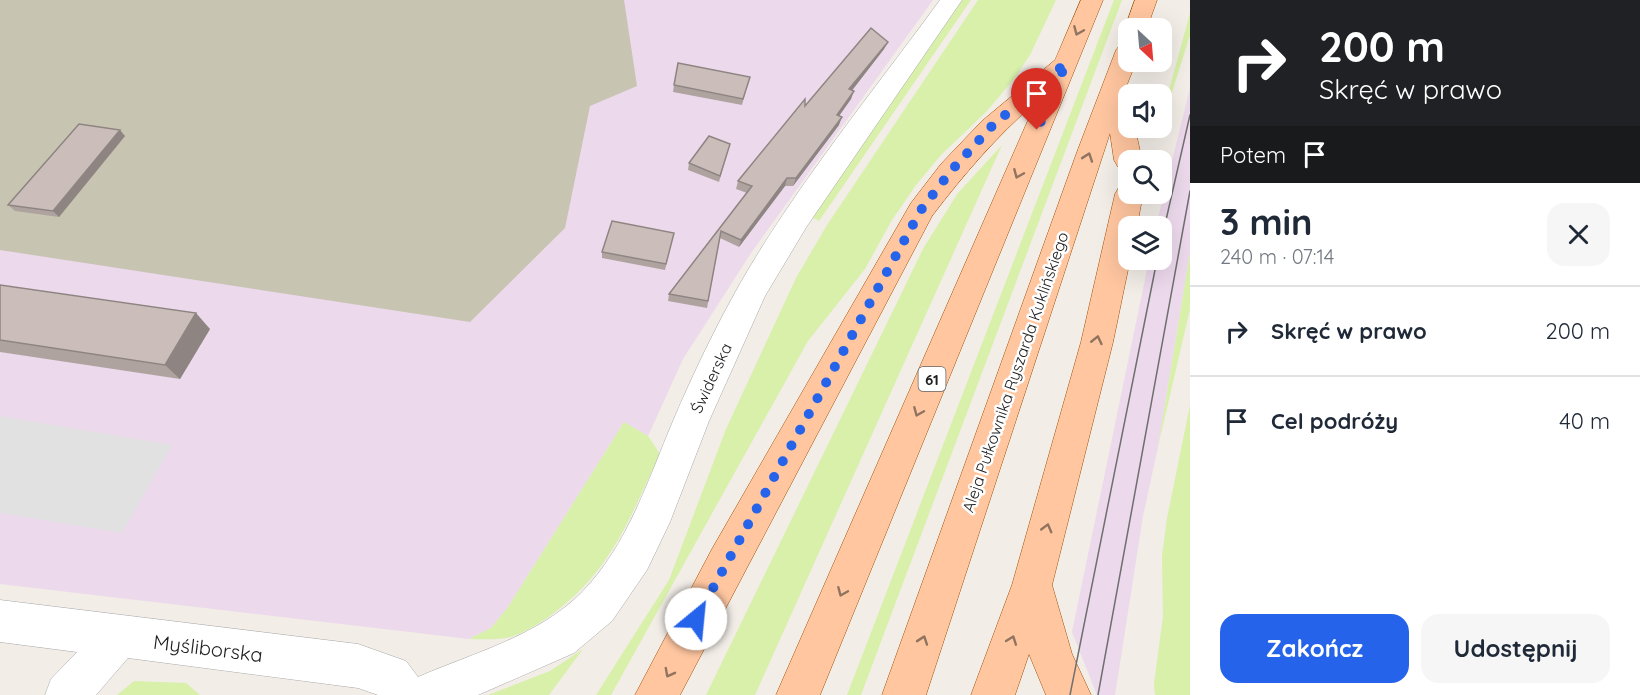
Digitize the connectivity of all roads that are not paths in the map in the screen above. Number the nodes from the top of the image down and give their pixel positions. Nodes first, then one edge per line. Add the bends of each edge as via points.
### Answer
1 (951, 0) edge
2 (1092, 0) edge
3 (1146, 0) edge
4 (1140, 18) edge
5 (1066, 63) junction
6 (1120, 72) edge
7 (1114, 87) junction
8 (1126, 150) edge
9 (1127, 204) edge
10 (1032, 585) junction
11 (0, 621) edge
12 (119, 637) junction
13 (67, 695) edge
14 (404, 695) edge
15 (427, 695) edge
16 (657, 695) edge
17 (798, 695) edge
18 (904, 695) edge
19 (993, 695) edge
20 (1069, 695) edge

1 - 15 street, Świderska via 797,218 752,291 691,421 657,509 633,556 597,606 559,638
2 -> 5 main road, 61
3 - 4 main road
5 -> 16 main road via 991,127 921,210
5 -> 17 main road, 61
6 - 7 main road, Aleja Pułkownika Ryszarda Kuklińskiego
7 - 8 main road
18 -> 7 main road, Aleja Pułkownika Ryszarda Kuklińskiego
10 -> 9 main road via 1097,342
19 -> 10 main road
10 - 20 main road via 1052,660
11 - 12 street, Myśliborska
12 - 13 street
12 - 14 street, Myśliborska via 358,666 391,676

